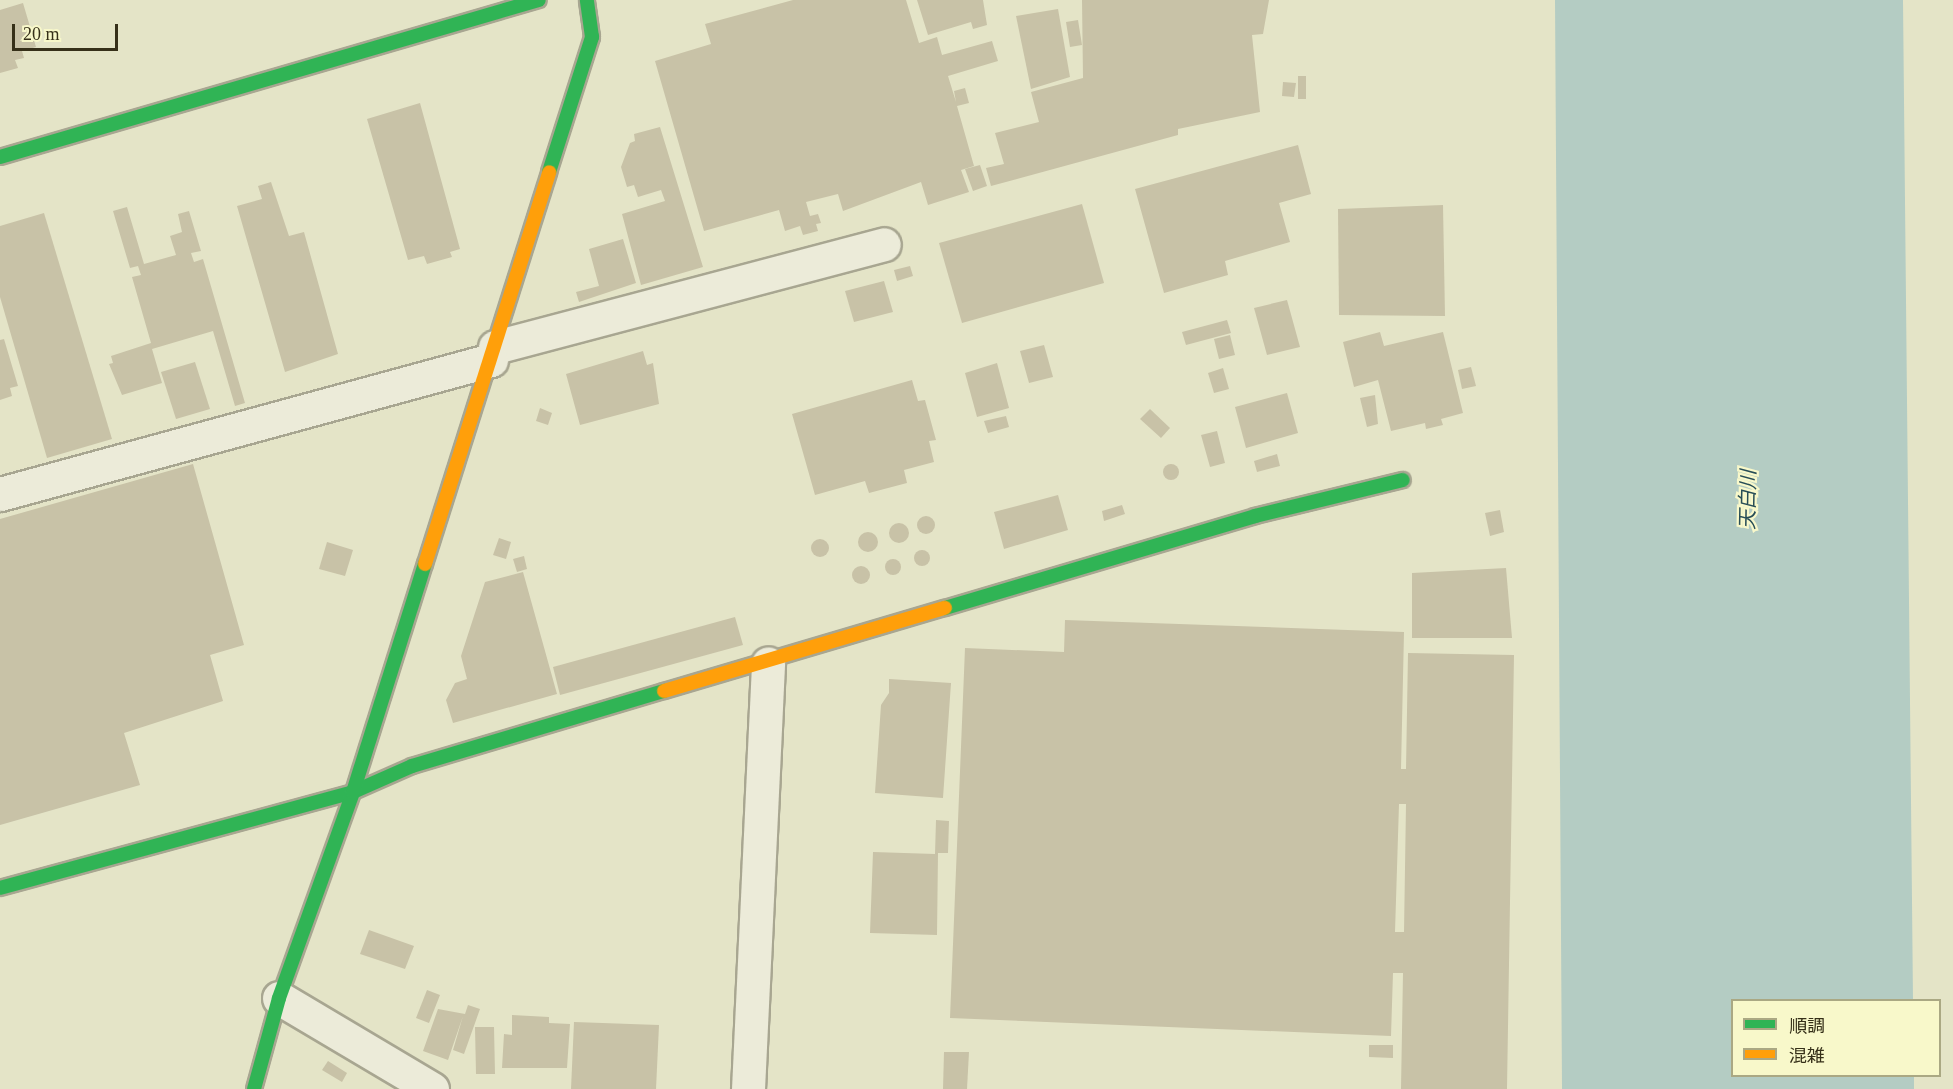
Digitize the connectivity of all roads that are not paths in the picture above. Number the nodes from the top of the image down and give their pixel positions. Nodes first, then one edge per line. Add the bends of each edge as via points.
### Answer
1 (539, 0) edge
2 (586, 0) edge
3 (0, 157) edge
4 (884, 244) dead end
5 (493, 353) junction
6 (1403, 480) dead end
7 (0, 494) edge
8 (768, 663) junction
9 (353, 792) junction
10 (0, 888) edge
11 (279, 998) junction
12 (254, 1089) edge
13 (432, 1089) edge
14 (748, 1089) edge

1 - 3 street
2 - 5 street via 592,37
4 - 5 street
5 - 7 street
5 - 9 street
6 - 8 street via 1255,516
8 - 9 street via 412,766
8 - 14 street
9 - 10 street
9 - 11 street
11 - 12 street
11 - 13 street

